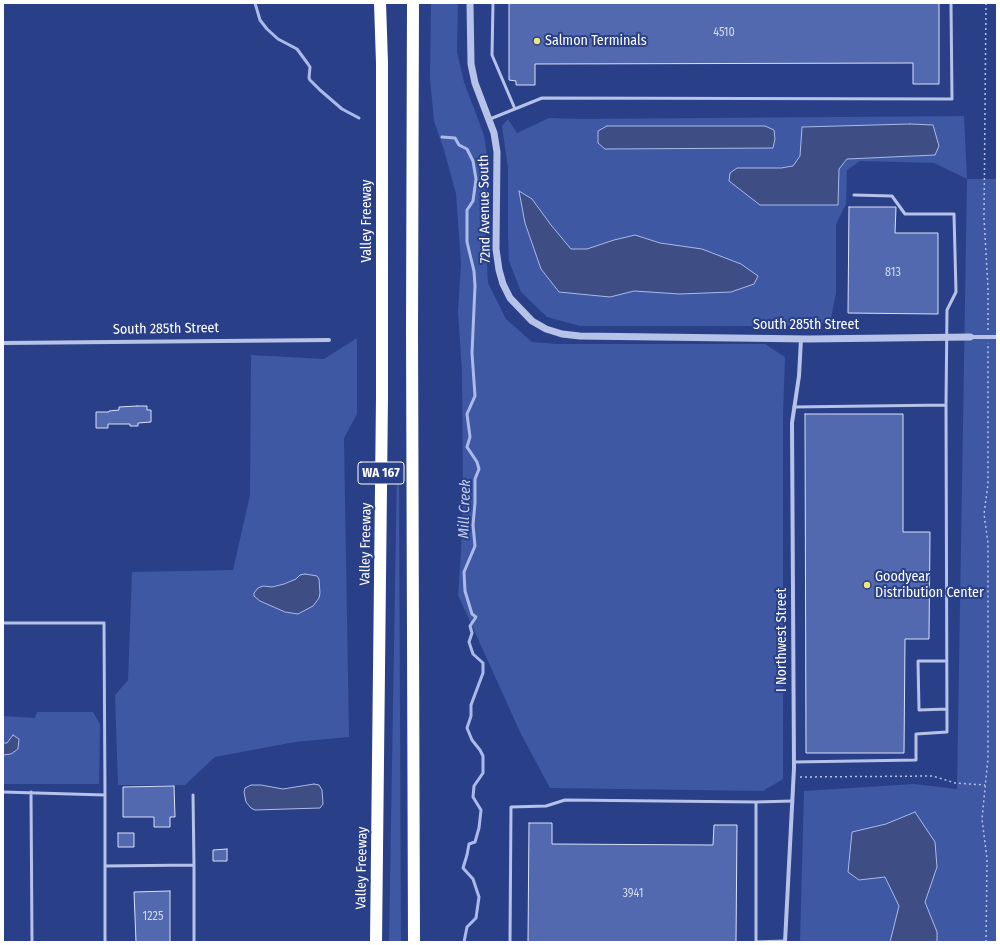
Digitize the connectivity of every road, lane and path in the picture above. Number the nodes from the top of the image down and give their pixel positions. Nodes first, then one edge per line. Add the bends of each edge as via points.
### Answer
1 (380, 3) edge
2 (413, 3) edge
3 (470, 3) edge
4 (493, 3) edge
5 (951, 3) edge
6 (986, 3) edge
7 (516, 109) junction
8 (489, 119) junction
9 (854, 195) dead end
10 (616, 336) joint
11 (946, 337) junction
12 (970, 337) joint
13 (988, 337) junction
14 (997, 337) edge
15 (801, 339) junction
16 (328, 340) dead end
17 (3, 343) edge
18 (946, 404) junction
19 (794, 407) junction
20 (3, 623) edge
21 (947, 660) junction
22 (947, 709) junction
23 (794, 762) junction
24 (794, 777) junction
25 (985, 785) junction
26 (3, 792) edge
27 (30, 792) junction
28 (105, 795) junction
29 (193, 795) dead end
30 (756, 802) junction
31 (792, 802) junction
32 (194, 865) junction
33 (105, 866) junction
34 (32, 942) edge
35 (105, 942) edge
36 (194, 942) edge
37 (376, 942) edge
38 (414, 942) edge
39 (510, 942) edge
40 (756, 942) edge
41 (785, 942) edge
42 (986, 942) edge

1 - 37 highway, Valley Freeway / WA 167 via 382,397
2 - 38 highway, WA 167
3 - 8 street, 72nd Avenue South via 471,64
4 - 7 lane via 492,55
5 - 7 lane via 952,99 542,98
6 - 13 path via 984,218
7 - 8 lane
8 - 10 street, 72nd Avenue South via 497,152 496,249 499,270 510,298 532,321 546,329 580,336
9 - 11 lane via 892,196 905,214 954,214 956,292 947,310
10 - 15 street, South 285th Street
11 - 12 street, South 285th Street
11 - 15 street, South 285th Street
11 - 18 lane
12 - 13 street, South 285th Street
13 - 14 street, South 285th Street
13 - 25 path via 988,484 984,514 988,543 988,758
15 - 19 street, I Northwest Street
16 - 17 street, South 285th Street
18 - 19 lane
18 - 21 lane
19 - 23 street, I Northwest Street
20 - 28 lane via 104,623
21 - 22 lane
21 - 22 lane via 918,660 919,710
22 - 23 lane via 947,732 916,734 916,760
23 - 24 street, I Northwest Street
24 - 25 path via 933,776 955,783
24 - 31 street, I Northwest Street
25 - 42 path via 982,819 987,859
26 - 27 lane
27 - 28 lane
27 - 34 lane
28 - 33 lane
29 - 32 lane
30 - 31 lane
30 - 39 lane via 565,800 546,806 511,807
30 - 40 lane
31 - 41 street, I Northwest Street
32 - 33 lane
32 - 36 lane
33 - 35 lane
40 - 41 lane

